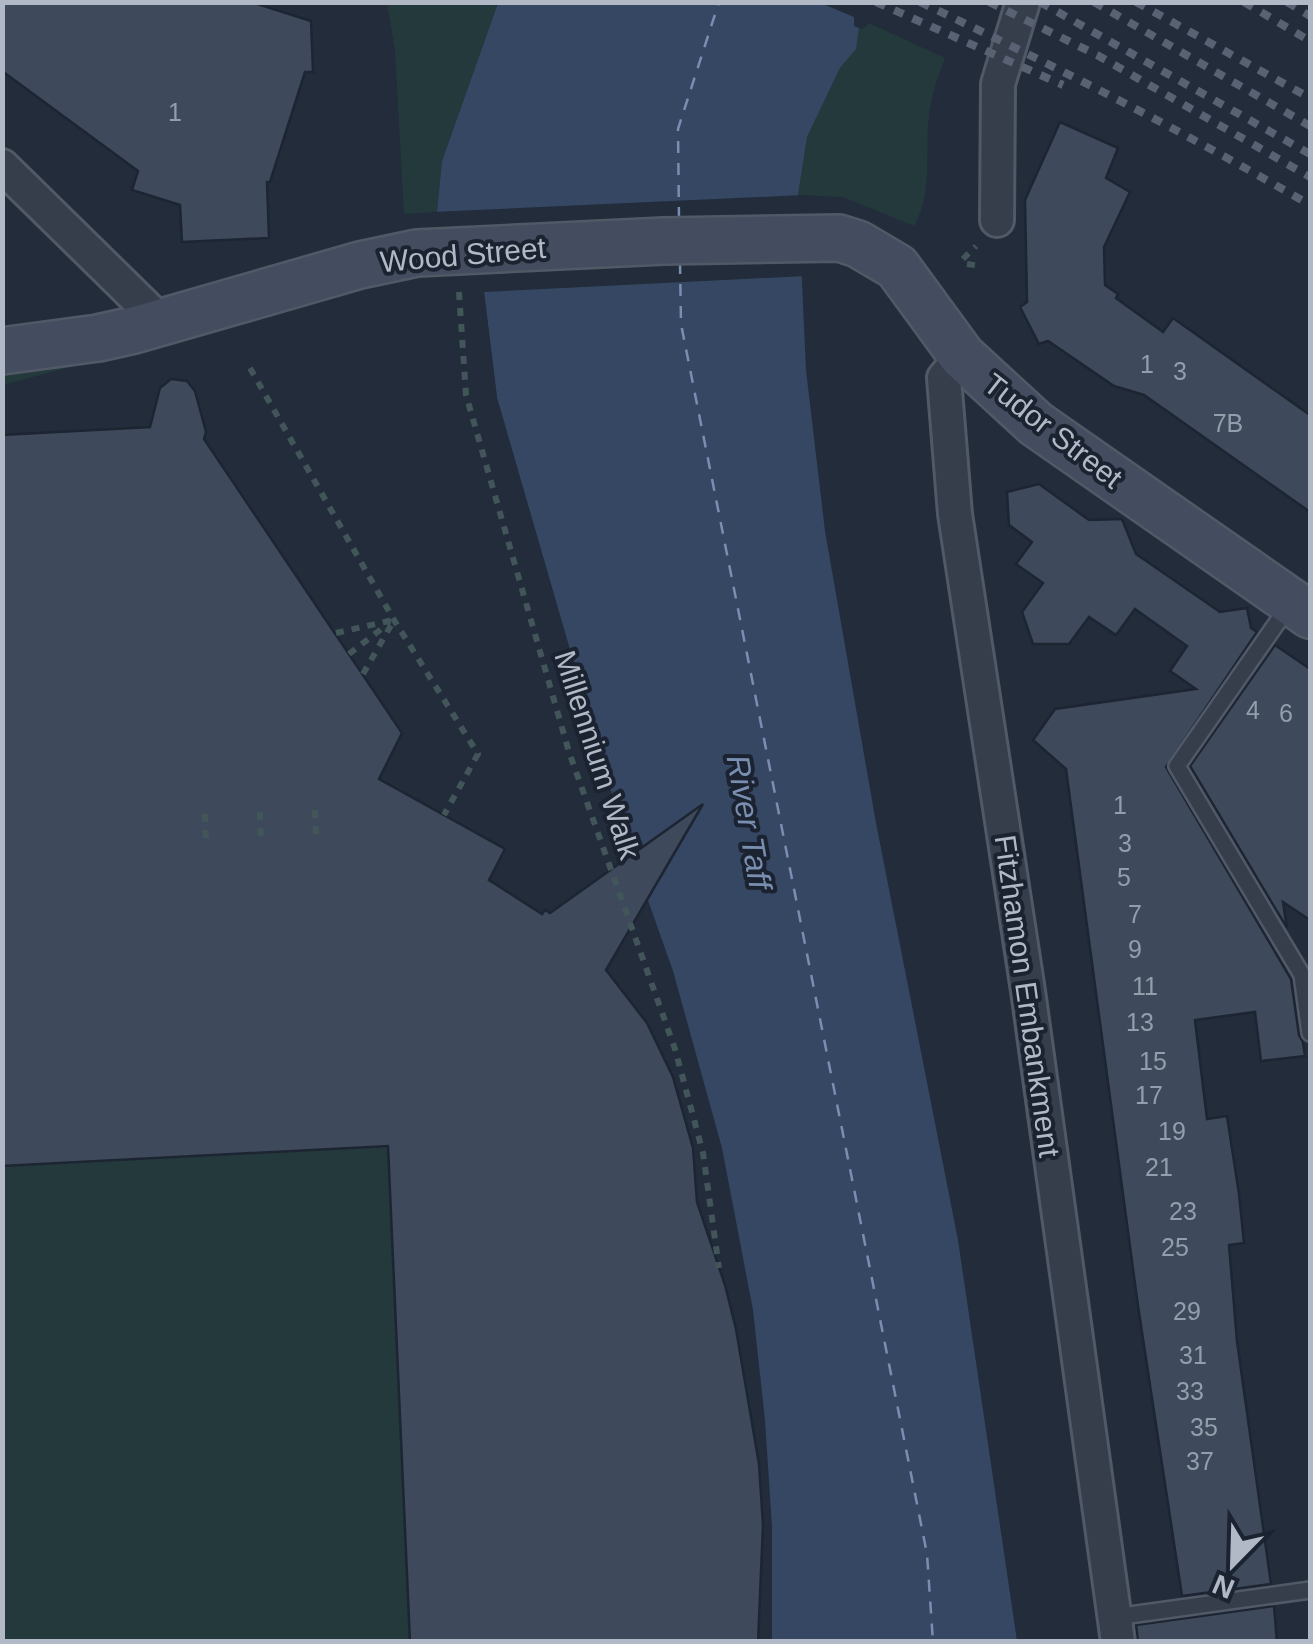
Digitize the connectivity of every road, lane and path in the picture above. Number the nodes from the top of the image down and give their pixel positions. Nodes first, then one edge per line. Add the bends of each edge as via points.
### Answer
1 (1023, 2) edge
2 (2, 166) edge
3 (997, 220) dead end
4 (815, 237) joint
5 (437, 252) junction
6 (967, 264) dead end
7 (982, 266) dead end
8 (161, 322) junction
9 (2, 350) edge
10 (962, 356) junction
11 (250, 368) dead end
12 (1301, 609) edge
13 (394, 620) junction
14 (336, 634) dead end
15 (350, 654) dead end
16 (362, 674) dead end
17 (315, 810) dead end
18 (260, 812) dead end
19 (205, 814) dead end
20 (444, 814) dead end
21 (316, 840) dead end
22 (261, 842) dead end
23 (206, 844) dead end
24 (1309, 1006) edge
25 (1310, 1033) edge
26 (720, 1268) dead end
27 (1310, 1590) edge
28 (1116, 1630) edge

1 - 3 street via 998,84
2 - 8 street
4 - 5 street, Wood Street
4 - 10 street, Tudor Street via 858,244 897,267
5 - 8 street, Wood Street via 360,265
5 - 26 path, Millennium Walk via 466,395 569,752 675,1049 703,1153
6 - 7 path
8 - 9 street, Wood Street
10 - 12 street, Tudor Street via 1078,456
10 - 28 street, Fitzhamon Embankment via 944,378 955,514
11 - 13 path
12 - 24 lane via 1177,766 1302,976
13 - 14 path
13 - 15 path
13 - 16 path
13 - 20 path via 478,754
17 - 21 path
18 - 22 path
19 - 23 path
24 - 25 lane
27 - 28 lane

